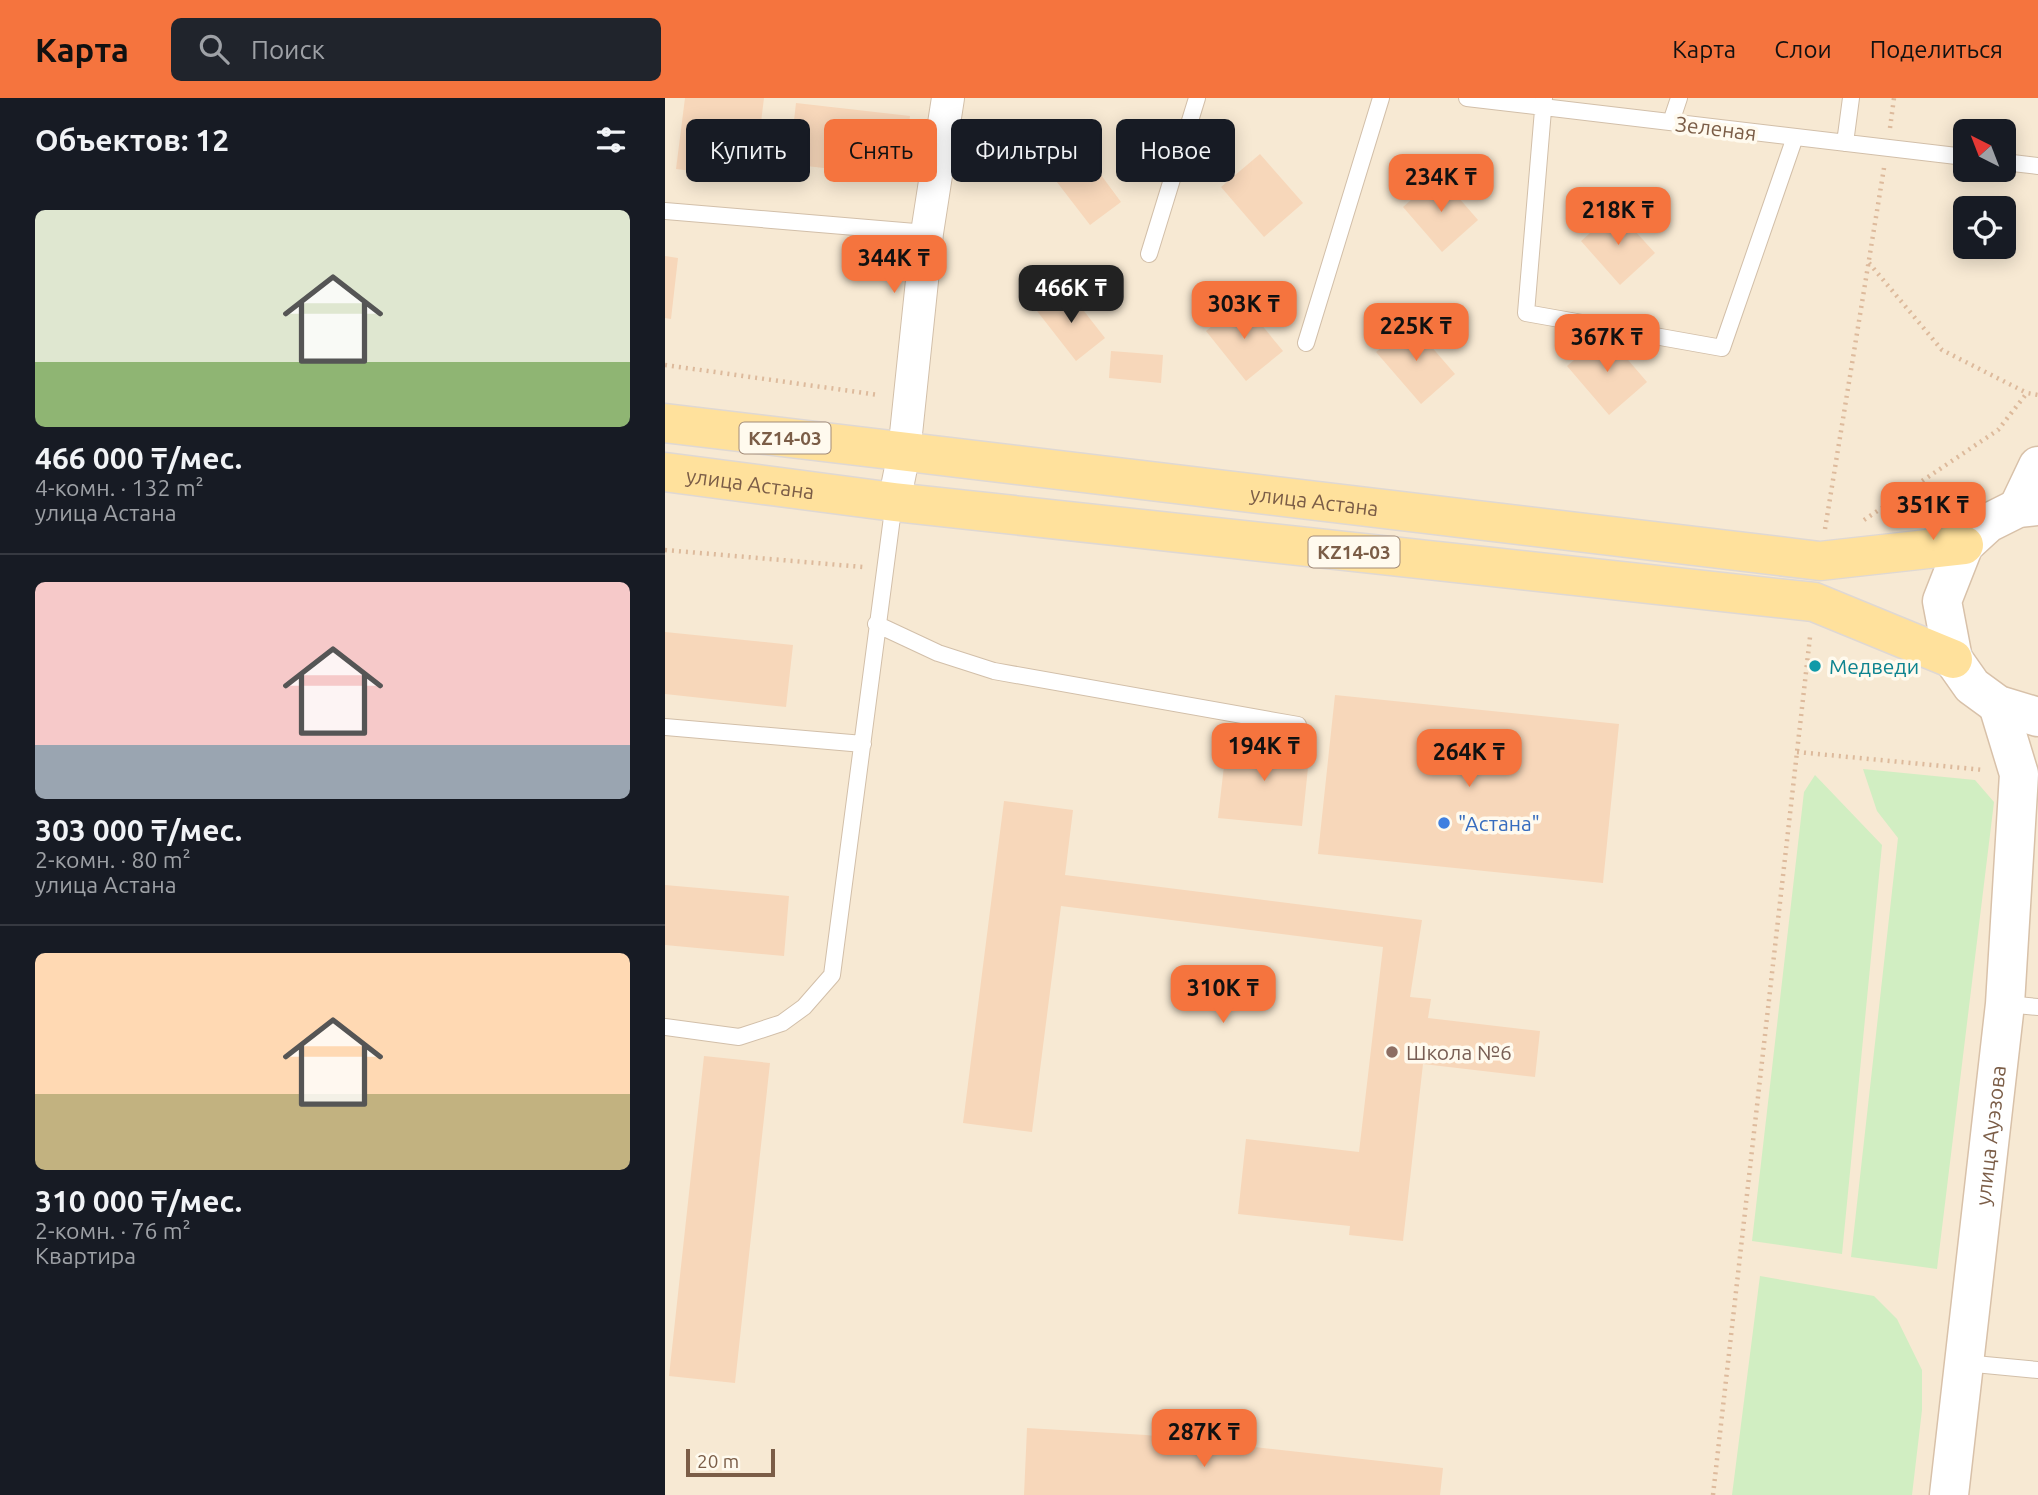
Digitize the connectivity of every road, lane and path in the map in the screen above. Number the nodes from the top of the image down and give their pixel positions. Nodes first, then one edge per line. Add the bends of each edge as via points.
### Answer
1 (948, 98) edge
2 (1197, 98) edge
3 (1381, 98) edge
4 (1467, 98) edge
5 (1679, 98) edge
6 (1851, 98) edge
7 (1894, 98) edge
8 (1543, 102) edge
9 (1671, 122) junction
10 (1794, 137) junction
11 (1845, 143) junction
12 (1888, 148) junction
13 (1953, 156) edge
14 (2016, 163) edge
15 (2038, 166) edge
16 (665, 211) edge
17 (927, 233) junction
18 (1149, 254) dead end
19 (1869, 263) junction
20 (1306, 343) dead end
21 (665, 365) edge
22 (2027, 393) junction
23 (2038, 395) edge
24 (910, 400) junction
25 (665, 423) edge
26 (904, 453) junction
27 (2038, 466) edge
28 (665, 472) edge
29 (894, 502) junction
30 (2028, 507) edge
31 (1851, 522) dead end
32 (1839, 523) dead end
33 (1826, 524) junction
34 (1964, 545) junction
35 (665, 550) edge
36 (1820, 561) junction
37 (885, 569) junction
38 (1814, 602) junction
39 (876, 624) junction
40 (1953, 659) junction
41 (1998, 705) junction
42 (2038, 717) edge
43 (1298, 725) dead end
44 (665, 727) edge
45 (863, 744) junction
46 (1797, 752) junction
47 (2028, 764) edge
48 (2021, 1006) edge
49 (665, 1027) edge
50 (1964, 1363) junction
51 (2038, 1370) edge
52 (1713, 1495) edge
53 (1949, 1495) edge

1 - 17 street
2 - 18 lane
3 - 20 lane
4 - 8 lane, Зеленая
5 - 9 lane
6 - 11 lane
7 - 12 path
8 - 9 lane, Зеленая
8 - 10 lane via 1526,313 1722,348
9 - 10 lane, Зеленая
10 - 11 lane, Зеленая
11 - 12 lane, Зеленая
12 - 13 lane, Зеленая
12 - 19 path
14 - 15 lane
16 - 17 lane
17 - 24 street
19 - 22 path via 1942,350
19 - 33 path
21 - 24 path
22 - 23 path
22 - 31 path via 1998,430 1864,520
24 - 26 street
25 - 26 main road, улица Астана / KZ14-03
26 - 29 street
26 - 36 main road, улица Астана / KZ14-03
27 - 30 street
28 - 29 main road, улица Астана / KZ14-03
29 - 37 lane
29 - 38 main road, улица Астана / KZ14-03
30 - 34 street via 1988,523
32 - 33 path
33 - 36 path
34 - 36 main road, улица Астана / KZ14-03
34 - 40 street via 1942,601
35 - 37 path
37 - 39 lane
38 - 40 main road, улица Астана / KZ14-03
38 - 46 path
39 - 43 lane via 939,653 994,671
39 - 45 lane
40 - 41 street via 1972,686
41 - 42 street
41 - 47 street
44 - 45 lane
45 - 49 lane via 832,975 804,1007 782,1023 739,1037
46 - 47 path
46 - 52 path
47 - 48 street, улица Ауэзова
48 - 50 street, улица Ауэзова
50 - 51 lane
50 - 53 street, улица Ауэзова

